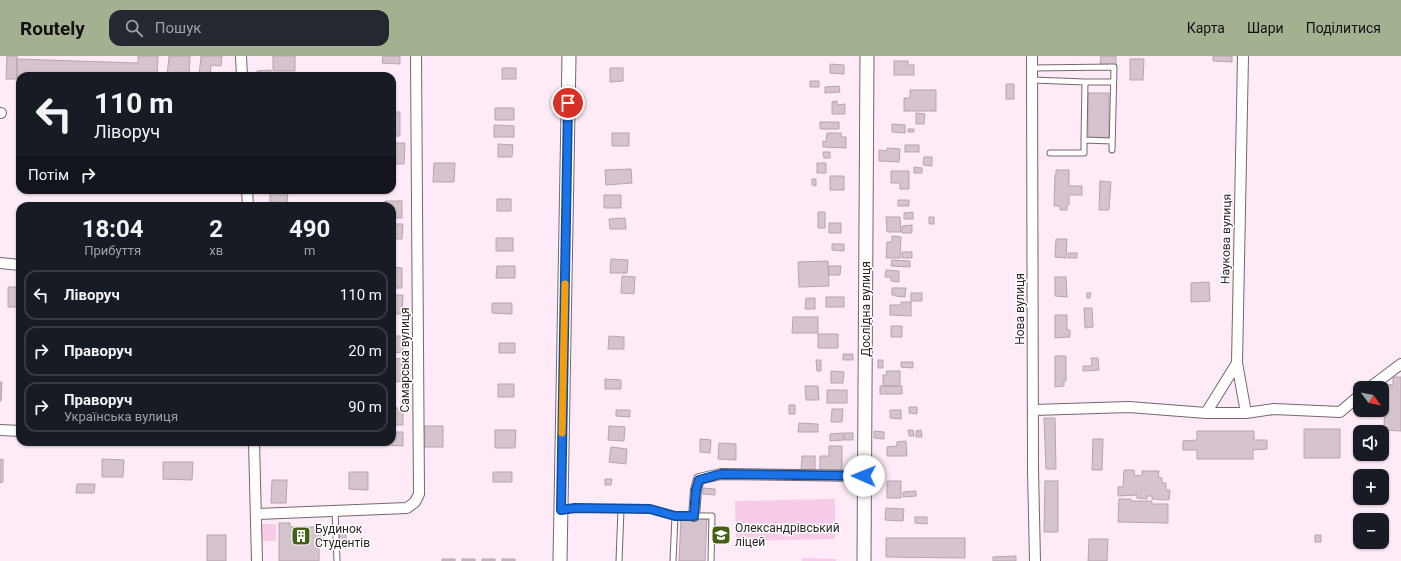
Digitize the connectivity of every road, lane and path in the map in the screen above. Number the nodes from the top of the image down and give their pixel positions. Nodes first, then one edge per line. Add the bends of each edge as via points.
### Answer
1 (241, 56) edge
2 (416, 56) edge
3 (569, 56) edge
4 (867, 56) edge
5 (1032, 56) edge
6 (1243, 56) edge
7 (1032, 68) junction
8 (242, 72) edge
9 (1032, 80) junction
10 (1085, 82) junction
11 (1113, 82) junction
12 (1084, 140) junction
13 (1112, 141) junction
14 (1112, 150) dead end
15 (1050, 153) dead end
16 (0, 264) edge
17 (16, 265) edge
18 (1237, 363) junction
19 (1401, 364) edge
20 (1378, 381) edge
21 (1353, 401) edge
22 (1033, 410) junction
23 (1206, 413) junction
24 (1246, 413) junction
25 (0, 430) edge
26 (16, 431) edge
27 (254, 446) edge
28 (864, 476) junction
29 (621, 508) junction
30 (561, 510) junction
31 (335, 511) junction
32 (256, 514) junction
33 (675, 516) junction
34 (694, 516) junction
35 (257, 561) edge
36 (338, 561) edge
37 (560, 561) edge
38 (619, 561) edge
39 (673, 561) edge
40 (711, 561) edge
41 (864, 561) edge
42 (1036, 561) edge

1 - 8 street
2 - 31 street, Самарська вулиця via 419,494 415,502 407,508
3 - 30 street
4 - 28 street, Дослідна вулиця
5 - 7 street, Нова вулиця
6 - 18 street, Наукова вулиця
7 - 9 street, Нова вулиця
7 - 11 lane via 1114,67
9 - 10 lane
9 - 22 street, Нова вулиця
10 - 11 lane
10 - 12 lane
11 - 13 lane
12 - 13 lane
12 - 15 lane via 1084,152
13 - 14 lane
16 - 17 street
18 - 23 street
18 - 24 street, Наукова вулиця
19 - 20 street
21 - 24 street via 1340,412 1274,408
22 - 23 street via 1129,407
22 - 42 street, Нова вулиця
23 - 24 street
25 - 26 street
27 - 32 street
28 - 34 street via 721,474 699,480
28 - 41 street, Дослідна вулиця
29 - 30 lane
29 - 33 lane via 650,509
29 - 38 lane
30 - 37 street
31 - 32 street, Самарська вулиця
31 - 36 lane
32 - 35 street
33 - 34 lane
33 - 39 lane
34 - 40 lane via 712,516

